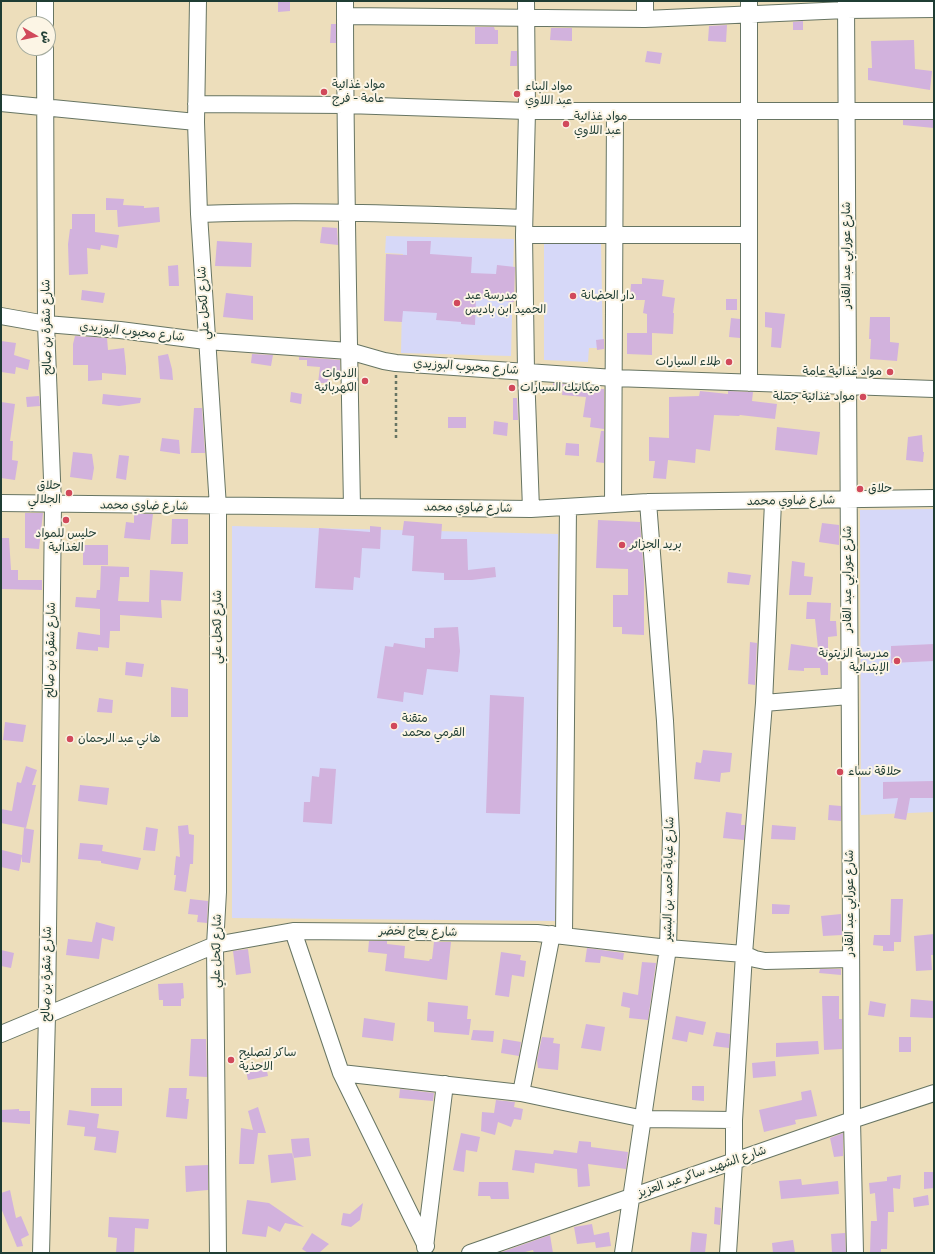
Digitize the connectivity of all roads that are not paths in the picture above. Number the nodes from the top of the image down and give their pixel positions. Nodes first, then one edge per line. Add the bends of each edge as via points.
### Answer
1 (45, 1) edge
2 (198, 1) edge
3 (526, 1) edge
4 (645, 1) edge
5 (846, 5) edge
6 (345, 8) edge
7 (749, 8) edge
8 (934, 9) edge
9 (45, 16) edge
10 (527, 19) junction
11 (645, 19) junction
12 (45, 56) edge
13 (1, 103) edge
14 (196, 104) junction
15 (346, 105) junction
16 (45, 107) junction
17 (527, 111) junction
18 (934, 111) edge
19 (615, 112) junction
20 (748, 112) junction
21 (848, 112) junction
22 (196, 122) junction
23 (345, 212) junction
24 (199, 214) junction
25 (524, 218) junction
26 (524, 235) junction
27 (614, 235) junction
28 (749, 235) junction
29 (1, 316) edge
30 (46, 324) junction
31 (206, 341) junction
32 (349, 351) junction
33 (526, 371) junction
34 (614, 378) junction
35 (750, 383) junction
36 (847, 385) junction
37 (934, 389) edge
38 (934, 498) edge
39 (848, 501) junction
40 (648, 502) junction
41 (773, 502) junction
42 (1, 503) edge
43 (613, 504) junction
44 (53, 505) junction
45 (218, 507) junction
46 (352, 507) junction
47 (568, 507) junction
48 (532, 509) junction
49 (849, 696) junction
50 (764, 703) junction
51 (293, 931) junction
52 (558, 935) junction
53 (215, 945) junction
54 (668, 948) junction
55 (744, 954) junction
56 (851, 959) junction
57 (47, 1015) junction
58 (1, 1034) edge
59 (341, 1073) junction
60 (445, 1084) junction
61 (521, 1093) junction
62 (934, 1093) edge
63 (644, 1119) junction
64 (734, 1120) junction
65 (852, 1120) junction
66 (734, 1161) junction
67 (632, 1196) junction
68 (425, 1249) edge
69 (41, 1253) edge
70 (218, 1253) edge
71 (470, 1253) edge
72 (623, 1253) edge
73 (728, 1253) edge
74 (855, 1253) edge

1 - 9 street
2 - 14 street, شارع لكحل علي
3 - 10 street
4 - 11 street
5 - 7 street
5 - 8 street
5 - 21 street, شارع عورابي عبد القادر
6 - 10 street
6 - 15 street
7 - 11 street
7 - 20 street
10 - 11 street
10 - 17 street
12 - 16 street, شارع شقرة بن صالح
13 - 16 street
14 - 15 street
14 - 22 street, شارع لكحل علي
15 - 17 street
15 - 23 street
16 - 22 street
16 - 30 street, شارع شقرة بن صالح
17 - 19 street
17 - 25 street
18 - 21 street
19 - 20 street
19 - 27 street
20 - 21 street
20 - 28 street
21 - 36 street, شارع عورابي عبد القادر
22 - 24 street, شارع لكحل علي
23 - 24 street
23 - 25 street
23 - 32 street via 349,278
24 - 31 street, شارع لكحل علي
25 - 26 street
26 - 27 street
26 - 33 street
27 - 28 street
27 - 34 street
28 - 35 street
29 - 30 street, شارع محبوب البوزيدي
30 - 31 street, شارع محبوب البوزيدي
30 - 44 street, شارع شقرة بن صالح
31 - 32 street, شارع محبوب البوزيدي
31 - 45 street, شارع لكحل علي
32 - 33 street, شارع محبوب البوزيدي via 396,363
32 - 46 street
33 - 34 street, شارع محبوب البوزيدي
33 - 48 street
34 - 35 street, شارع محبوب البوزيدي
34 - 43 street
35 - 36 street, شارع محبوب البوزيدي
36 - 37 street, شارع محبوب البوزيدي
36 - 39 street, شارع عورابي عبد القادر
38 - 39 street, شارع ضاوي محمد
39 - 41 street, شارع ضاوي محمد
39 - 49 street, شارع عورابي عبد القادر
40 - 41 street, شارع ضاوي محمد
40 - 43 street, شارع ضاوي محمد
40 - 54 street, شارع غيابة احمد بن البشير via 666,721 670,826
41 - 50 street
42 - 44 street, شارع ضاوي محمد
43 - 47 street, شارع ضاوي محمد
44 - 45 street, شارع ضاوي محمد
44 - 57 street, شارع شقرة بن صالح
45 - 46 street, شارع ضاوي محمد
45 - 53 street, شارع لكحل علي via 218,892
46 - 48 street, شارع ضاوي محمد
47 - 48 street, شارع ضاوي محمد
47 - 52 street
49 - 50 street
49 - 56 street, شارع عورابي عبد القادر
50 - 55 street
51 - 52 street, شارع بعاج لخضر
51 - 53 street, شارع بعاج لخضر
51 - 59 street
52 - 54 street, شارع بعاج لخضر
52 - 61 street
53 - 57 street, شارع بعاج لخضر
53 - 70 street, شارع لكحل علي
54 - 55 street, شارع بعاج لخضر
54 - 63 street, شارع غيابة احمد بن البشير
55 - 56 street, شارع بعاج لخضر via 764,961
55 - 64 street
56 - 65 street, شارع عورابي عبد القادر
57 - 58 street, شارع بعاج لخضر
57 - 69 street, شارع شقرة بن صالح
59 - 60 street
59 - 68 street
60 - 61 street
60 - 68 street
61 - 63 street
62 - 65 street, شارع الشهيد ساكر عبد العزيز
63 - 64 street
63 - 67 street, شارع غيابة احمد بن البشير
64 - 66 street
65 - 66 street, شارع الشهيد ساكر عبد العزيز
65 - 74 street, شارع عورابي عبد القادر
66 - 67 street, شارع الشهيد ساكر عبد العزيز
66 - 73 street
67 - 71 street, شارع الشهيد ساكر عبد العزيز
67 - 72 street, شارع غيابة احمد بن البشير

